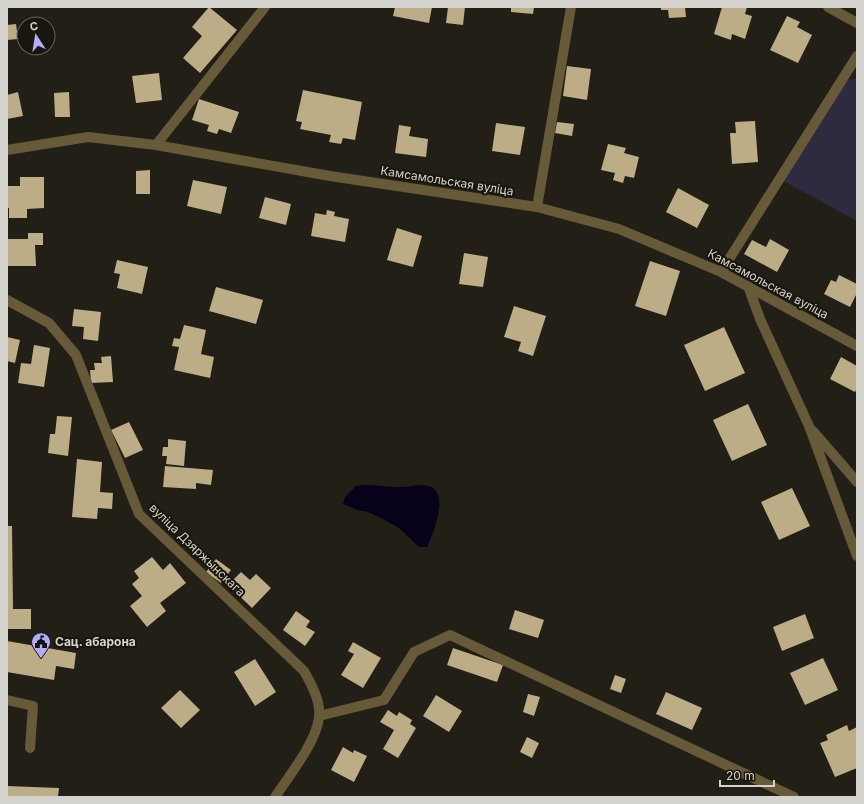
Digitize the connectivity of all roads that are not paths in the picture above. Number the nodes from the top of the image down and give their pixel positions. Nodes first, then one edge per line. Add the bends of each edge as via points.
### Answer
1 (265, 7) edge
2 (571, 7) edge
3 (828, 7) edge
4 (857, 23) edge
5 (857, 56) edge
6 (156, 144) junction
7 (7, 150) edge
8 (537, 207) junction
9 (721, 272) junction
10 (748, 286) junction
11 (7, 300) edge
12 (857, 346) edge
13 (809, 426) junction
14 (857, 482) edge
15 (857, 556) edge
16 (7, 700) edge
17 (319, 716) junction
18 (30, 748) dead end
19 (275, 797) edge
20 (794, 797) edge

1 - 6 street
2 - 8 street
3 - 4 street
5 - 9 street
6 - 7 street, Камсамольская вуліца via 88,137
6 - 8 street, Камсамольская вуліца via 330,176
8 - 9 street, Камсамольская вуліца via 619,229
9 - 10 street, Камсамольская вуліца
10 - 12 street, Камсамольская вуліца
10 - 13 street via 760,319
11 - 17 street, вуліца Дзяржынскага via 50,323 76,355 139,514 304,671 315,691
13 - 14 street
13 - 15 street
16 - 18 street via 34,706
17 - 19 street, вуліца Дзяржынскага via 314,738
17 - 20 street via 384,700 414,652 450,635

